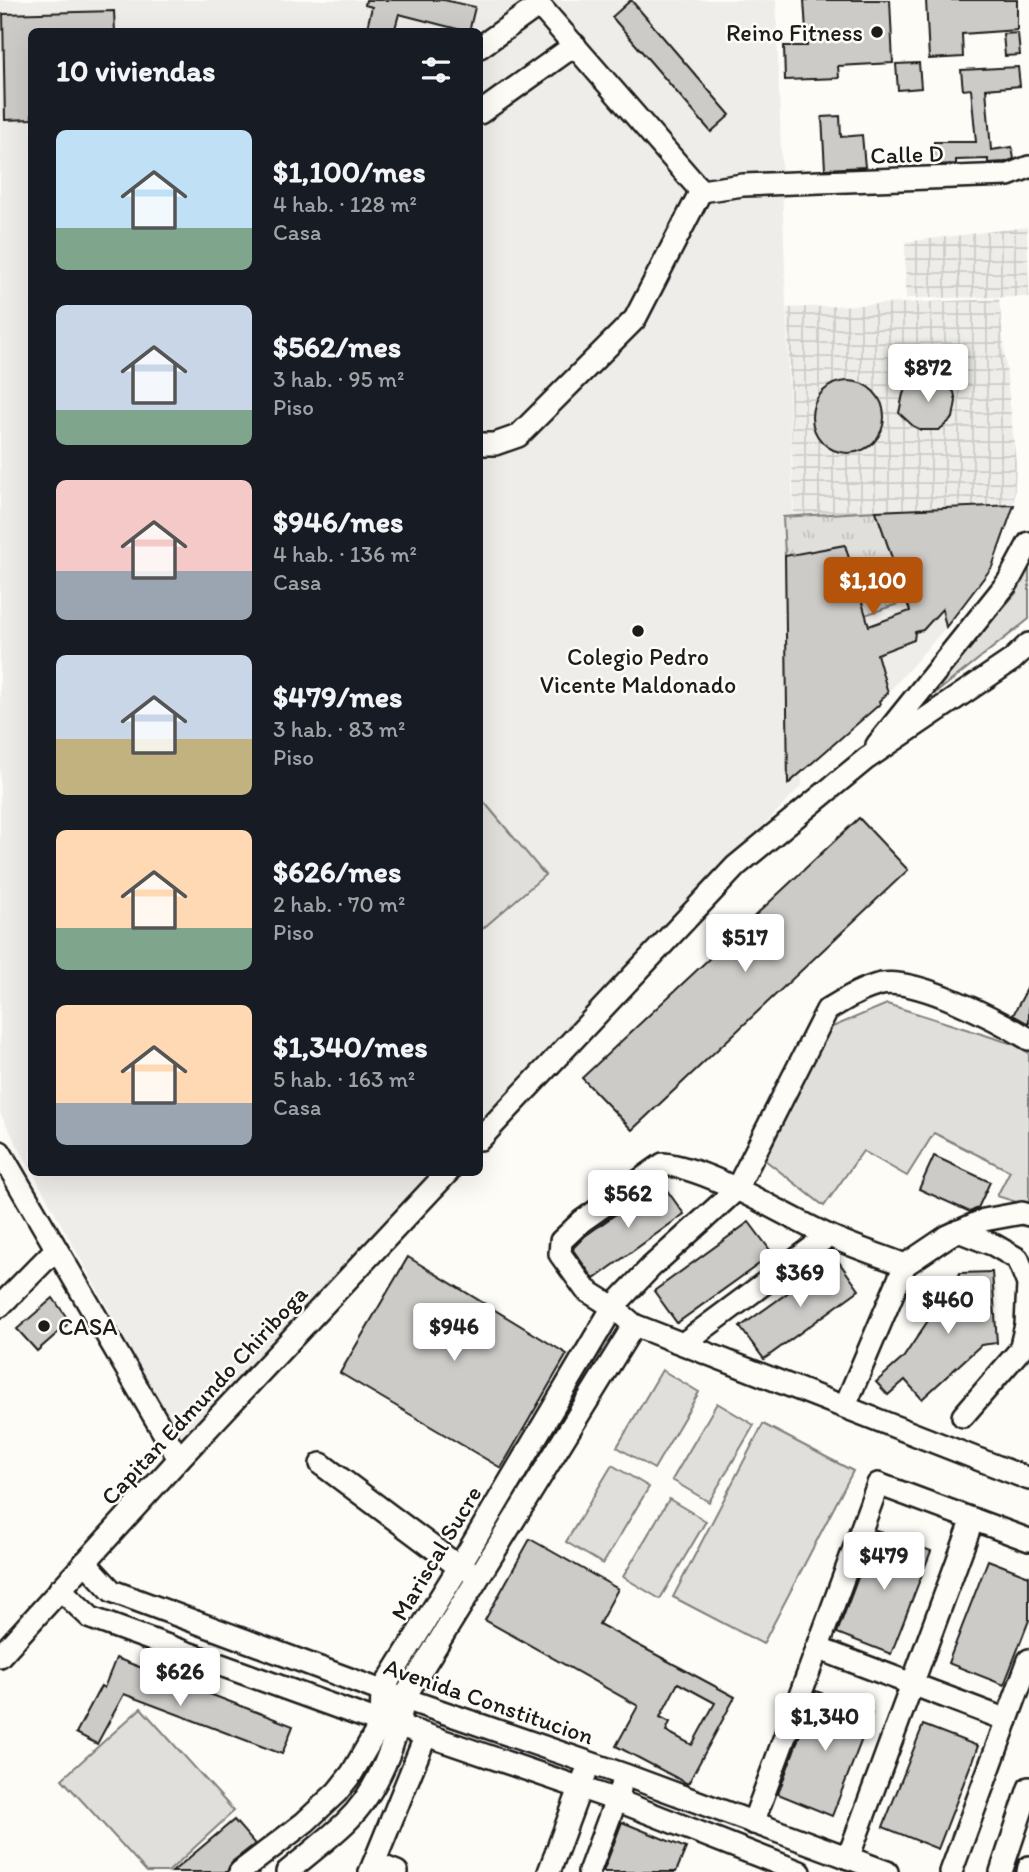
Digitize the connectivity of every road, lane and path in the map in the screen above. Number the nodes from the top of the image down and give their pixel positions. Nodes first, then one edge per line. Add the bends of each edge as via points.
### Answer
1 (483, 45) edge
2 (575, 45) junction
3 (483, 111) edge
4 (1029, 167) edge
5 (701, 191) junction
6 (483, 443) edge
7 (1029, 543) edge
8 (1029, 644) edge
9 (866, 759) junction
10 (1029, 1039) edge
11 (483, 1136) edge
12 (0, 1152) edge
13 (444, 1176) edge
14 (736, 1190) junction
15 (1029, 1214) edge
16 (958, 1231) junction
17 (828, 1236) junction
18 (55, 1249) junction
19 (905, 1265) junction
20 (0, 1306) edge
21 (613, 1307) junction
22 (634, 1325) junction
23 (684, 1343) junction
24 (845, 1406) junction
25 (963, 1416) dead end
26 (179, 1459) junction
27 (321, 1464) dead end
28 (1029, 1479) edge
29 (973, 1519) junction
30 (1029, 1540) edge
31 (85, 1562) junction
32 (459, 1567) junction
33 (480, 1576) junction
34 (60, 1589) junction
35 (817, 1648) junction
36 (0, 1656) edge
37 (1029, 1660) edge
38 (912, 1684) junction
39 (382, 1691) junction
40 (404, 1698) junction
41 (1007, 1720) junction
42 (390, 1724) junction
43 (426, 1735) junction
44 (590, 1763) junction
45 (625, 1775) junction
46 (580, 1788) junction
47 (1029, 1788) edge
48 (616, 1800) junction
49 (753, 1823) junction
50 (848, 1858) junction
51 (765, 1866) edge
52 (372, 1868) edge
53 (794, 1871) edge
54 (240, 1872) edge
55 (287, 1872) edge
56 (397, 1872) edge
57 (549, 1872) edge
58 (589, 1872) edge
59 (887, 1872) edge
60 (951, 1872) edge
61 (1001, 1872) edge

1 - 2 street via 539,5
2 - 3 street
2 - 5 street
4 - 5 street, Calle D via 1008,176 743,185
5 - 6 street via 635,319 518,436
7 - 9 street via 1008,582
8 - 9 street via 1013,660
9 - 11 street via 736,866
10 - 14 street via 996,1019 916,986 883,984 850,996 828,1010
12 - 18 street
13 - 26 street, Capitan Edmundo Chiriboga
14 - 17 street
14 - 21 street, Mariscal Sucre
14 - 21 street via 682,1166 663,1164 582,1221 561,1241 560,1254 586,1290
15 - 16 street via 984,1220
16 - 19 street
16 - 25 street via 1018,1259 1028,1284 1020,1350
17 - 19 street
17 - 23 street
18 - 20 street
18 - 26 street
19 - 24 street
21 - 22 street
21 - 32 street, Mariscal Sucre
22 - 23 street
22 - 33 street, Mariscal Sucre
23 - 24 street
24 - 28 street
26 - 31 street, Capitan Edmundo Chiriboga
27 - 32 street
29 - 30 street
29 - 35 street via 878,1483
29 - 38 street
31 - 34 street, Capitan Edmundo Chiriboga
31 - 39 street, Avenida Constitucion via 112,1591
32 - 33 street
32 - 39 street, Mariscal Sucre
33 - 40 street, Mariscal Sucre
34 - 36 street, Capitan Edmundo Chiriboga
34 - 42 street via 91,1618
35 - 38 street
35 - 49 street
37 - 41 street
38 - 41 street
38 - 50 street
39 - 40 street, Avenida Constitucion
39 - 42 street, Mariscal Sucre
40 - 42 street, Mariscal Sucre
40 - 44 street, Avenida Constitucion
41 - 60 street
42 - 43 street
42 - 54 street, Mariscal Sucre via 337,1792
42 - 55 street, Mariscal Sucre via 373,1787 361,1805
43 - 46 street
43 - 52 street
44 - 45 street, Avenida Constitucion
44 - 46 street
45 - 48 street
45 - 49 street, Avenida Constitucion
46 - 48 street
46 - 57 street
47 - 61 street
48 - 51 street
48 - 58 street
49 - 50 street, Avenida Constitucion
50 - 59 street, Avenida Constitucion
51 - 53 street
52 - 56 street

